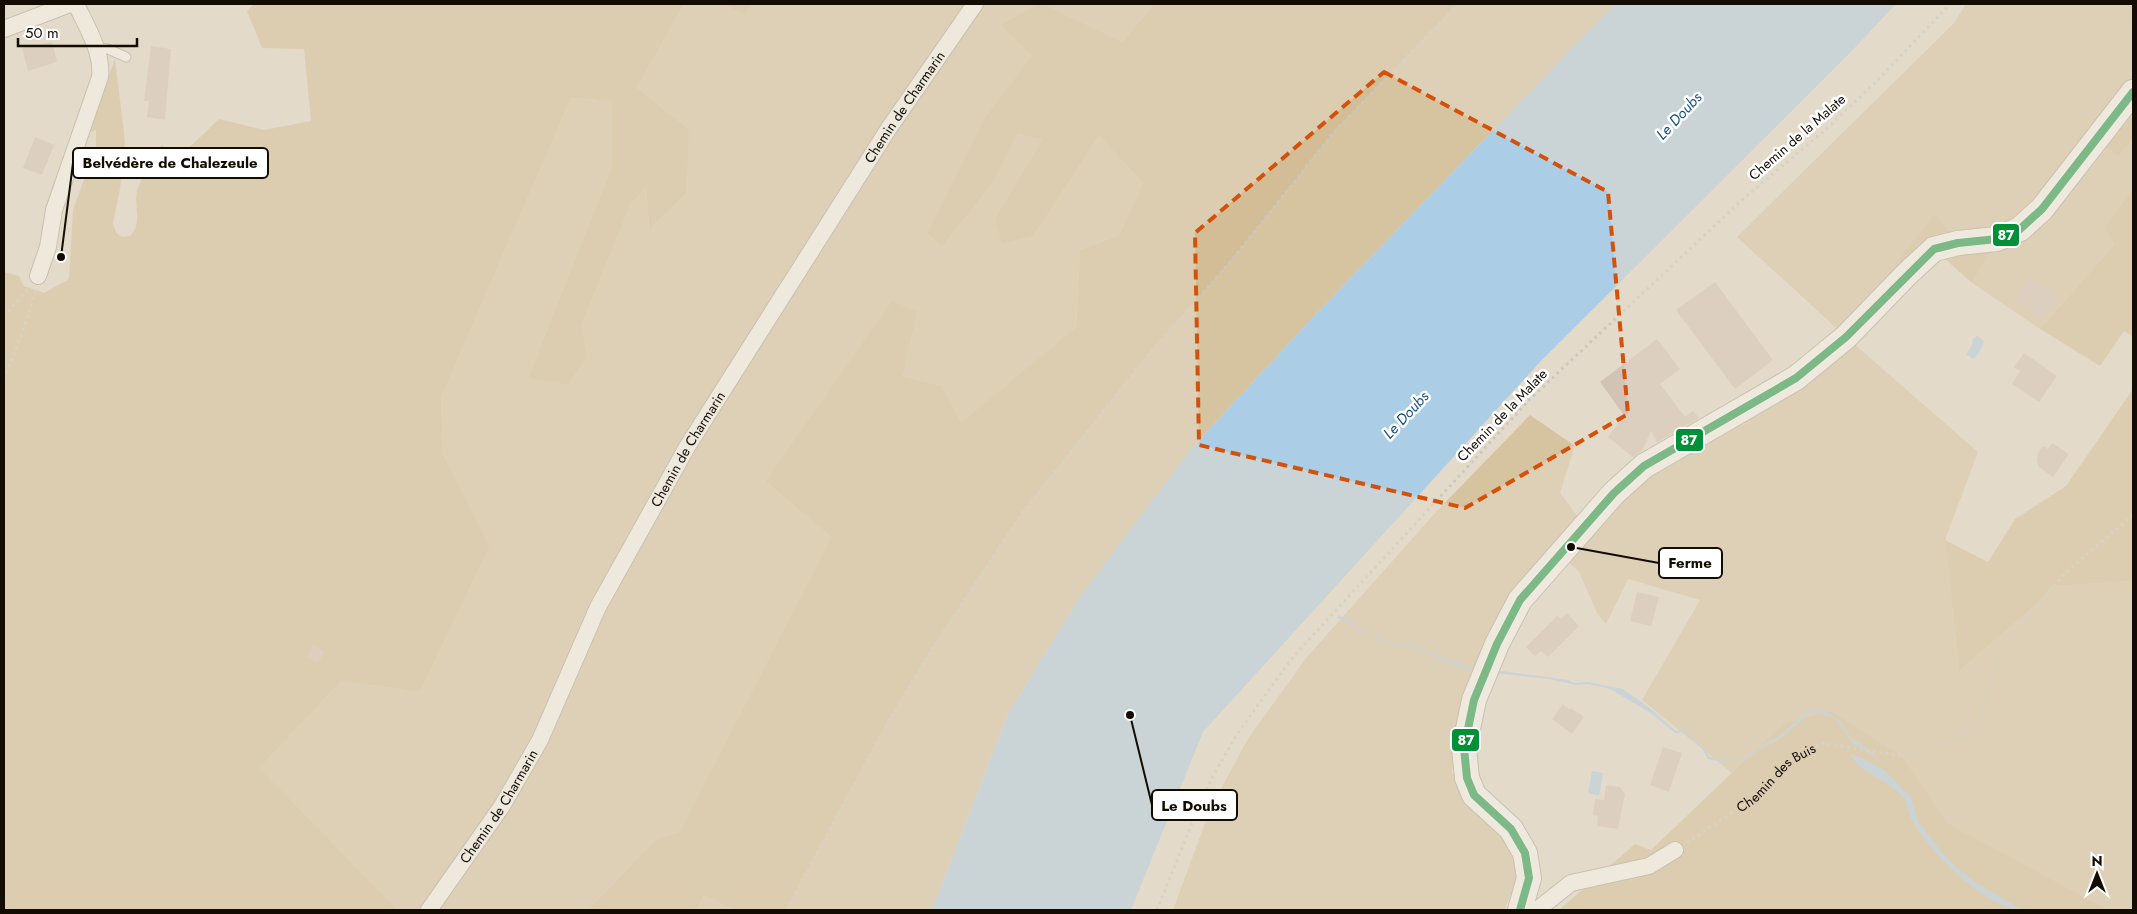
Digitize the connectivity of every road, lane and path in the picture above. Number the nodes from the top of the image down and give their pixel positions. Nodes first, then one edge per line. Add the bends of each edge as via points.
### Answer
1 (70, 4) edge
2 (76, 4) edge
3 (975, 4) edge
4 (1458, 4) edge
5 (1950, 4) edge
6 (4, 30) edge
7 (96, 48) junction
8 (126, 56) dead end
9 (2133, 92) edge
10 (38, 276) junction
11 (4, 316) edge
12 (4, 379) edge
13 (2133, 515) edge
14 (1675, 850) joint
15 (429, 910) edge
16 (786, 910) edge
17 (1157, 910) edge
18 (1520, 910) edge
19 (1536, 910) edge

1 - 6 street
2 - 7 street
3 - 15 street, Chemin de Charmarin via 890,128 687,447 598,607 540,740 502,806
4 - 16 path via 1334,132 1230,262 1148,355 1022,514 888,722
5 - 17 path, Chemin de la Malate via 1837,119 1742,200 1530,399 1293,657 1237,734 1212,778
7 - 8 lane
7 - 10 street via 100,77 54,210 48,247
9 - 18 street via 2042,209 2020,229 1997,239 1934,249 1846,337 1796,378 1644,466 1608,500 1520,600 1497,644 1474,700 1464,748 1466,778 1474,795 1511,829 1525,853 1529,878
10 - 11 path
10 - 12 path via 32,305
13 - 14 path, Chemin des Buis via 2064,574 2012,631 1987,690 1979,722 1963,735 1902,756 1822,743 1788,761 1754,798 1713,828
14 - 19 street via 1649,866 1571,883

